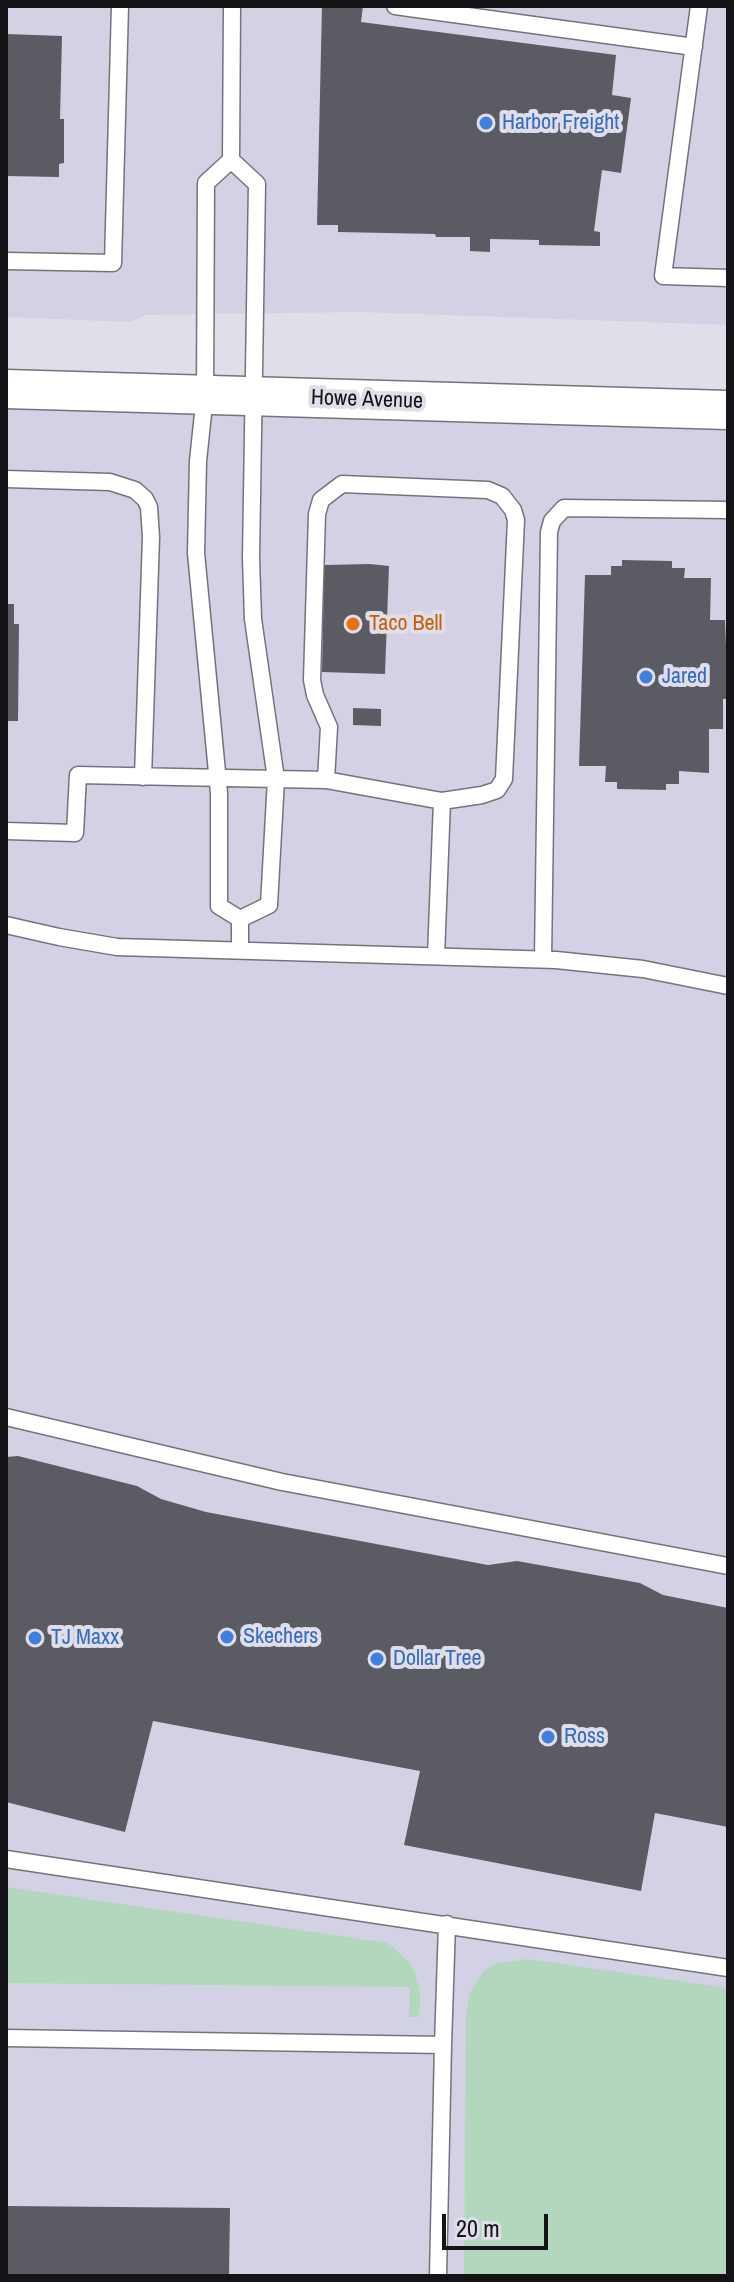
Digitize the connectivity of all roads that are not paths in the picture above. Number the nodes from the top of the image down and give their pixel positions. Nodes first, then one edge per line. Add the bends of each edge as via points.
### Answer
1 (120, 6) edge
2 (232, 6) edge
3 (395, 6) edge
4 (699, 6) edge
5 (694, 47) junction
6 (231, 160) junction
7 (6, 261) edge
8 (728, 278) edge
9 (6, 389) edge
10 (205, 395) junction
11 (252, 397) junction
12 (728, 410) edge
13 (6, 479) edge
14 (728, 510) edge
15 (143, 777) junction
16 (276, 779) junction
17 (218, 780) junction
18 (326, 780) junction
19 (442, 801) junction
20 (6, 831) edge
21 (240, 919) junction
22 (6, 925) edge
23 (240, 950) junction
24 (436, 956) junction
25 (543, 959) junction
26 (728, 986) edge
27 (6, 1417) edge
28 (728, 1566) edge
29 (6, 1859) edge
30 (447, 1924) junction
31 (728, 1968) edge
32 (6, 2038) edge
33 (443, 2045) junction
34 (438, 2276) edge

1 - 7 lane via 113,263
2 - 6 lane
3 - 5 lane
4 - 5 lane
5 - 8 lane via 663,276
6 - 10 lane via 206,183
6 - 11 lane via 257,184
9 - 10 street, Howe Avenue
10 - 11 street, Howe Avenue
10 - 17 lane via 196,553
11 - 12 street, Howe Avenue
11 - 16 lane via 253,619
13 - 15 lane via 110,482 135,490 149,507
14 - 25 lane via 564,508 552,521
15 - 17 lane
15 - 20 lane via 78,775 75,833
16 - 17 lane
16 - 18 lane
16 - 21 lane via 269,905
17 - 21 lane via 219,906
18 - 19 lane
18 - 19 lane via 329,727 312,680 321,500 342,484 488,490 502,496 516,520 504,779 497,790
19 - 24 lane
21 - 23 lane
22 - 23 lane via 117,947
23 - 24 lane
24 - 25 lane
25 - 26 lane via 643,969
27 - 28 lane via 282,1482
29 - 30 lane
30 - 31 lane
30 - 33 lane
32 - 33 lane
33 - 34 lane

